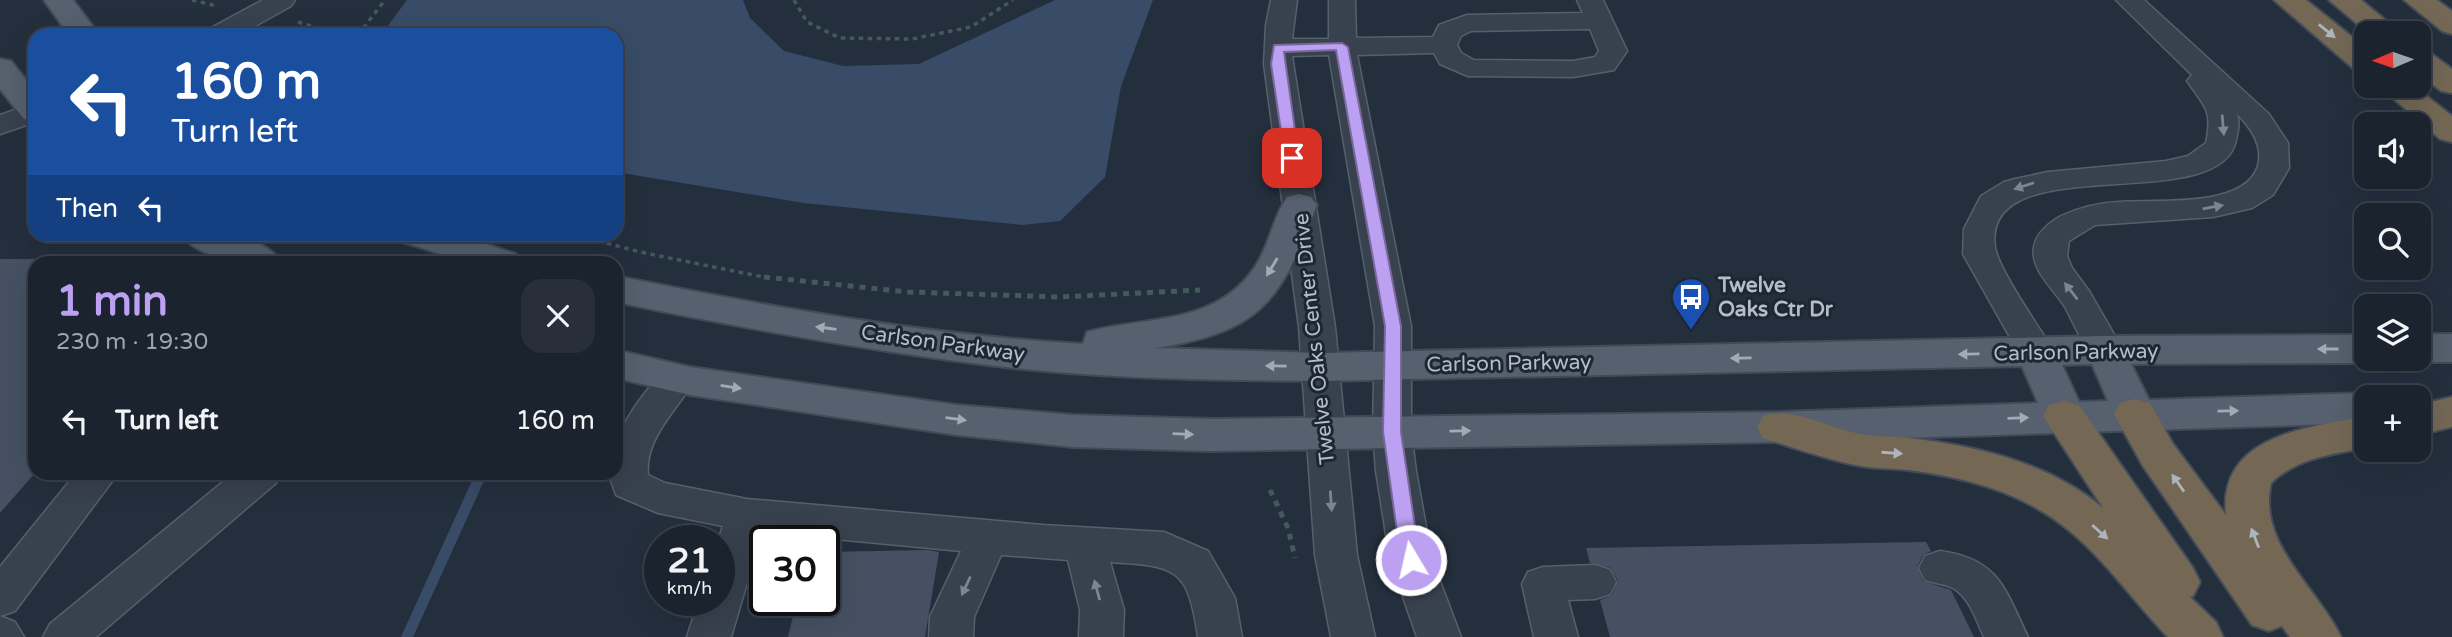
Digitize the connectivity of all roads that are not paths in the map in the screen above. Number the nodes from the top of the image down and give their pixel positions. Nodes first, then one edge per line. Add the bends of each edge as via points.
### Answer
1 (58, 0) edge
2 (282, 0) edge
3 (1284, 0) edge
4 (1342, 0) edge
5 (2129, 0) edge
6 (2288, 0) edge
7 (2343, 0) edge
8 (2418, 0) edge
9 (1595, 10) edge
10 (2370, 21) edge
11 (2452, 24) edge
12 (79, 28) edge
13 (232, 28) edge
14 (1443, 45) junction
15 (1342, 47) junction
16 (2176, 47) junction
17 (1278, 48) junction
18 (2354, 53) edge
19 (0, 68) edge
20 (2431, 68) edge
21 (2452, 84) edge
22 (2410, 98) edge
23 (27, 105) edge
24 (0, 125) edge
25 (2452, 132) edge
26 (1299, 205) junction
27 (218, 242) edge
28 (441, 242) edge
29 (250, 256) edge
30 (484, 256) edge
31 (623, 290) edge
32 (2431, 348) edge
33 (2452, 348) edge
34 (2354, 349) edge
35 (2105, 350) junction
36 (2037, 352) junction
37 (1015, 354) junction
38 (623, 366) edge
39 (1393, 366) junction
40 (1321, 367) junction
41 (678, 378) junction
42 (2452, 406) edge
43 (2431, 407) edge
44 (2354, 408) edge
45 (2452, 412) edge
46 (2135, 414) junction
47 (2064, 416) junction
48 (2431, 417) edge
49 (1778, 427) junction
50 (1392, 432) junction
51 (1326, 433) junction
52 (2354, 434) edge
53 (94, 480) edge
54 (252, 480) edge
55 (747, 515) junction
56 (988, 538) junction
57 (1085, 545) junction
58 (1940, 568) dead end
59 (1595, 583) dead end
60 (0, 598) edge
61 (65, 637) edge
62 (709, 637) edge
63 (951, 637) edge
64 (1101, 637) edge
65 (1220, 637) edge
66 (1353, 637) edge
67 (1440, 637) edge
68 (1556, 637) edge
69 (2006, 637) edge
70 (2199, 637) edge
71 (2212, 637) edge
72 (2291, 637) edge
73 (2317, 637) edge

1 - 12 main road
2 - 13 street
3 - 17 street, Twelve Oaks Center Drive
4 - 15 street
5 - 16 street
6 -> 18 highway
7 - 10 highway
8 - 11 highway
9 - 14 street via 1467,23 1449,31
9 - 14 street via 1613,51 1604,64 1468,68 1450,58
14 - 15 street
15 - 17 street
15 - 39 street via 1393,326
35 -> 16 street via 2051,261 2050,244 2058,232 2073,220 2099,213 2203,209 2232,203 2255,193 2273,175 2275,144 2256,118
16 -> 36 street via 2225,121 2221,147 2211,158 2150,174 2038,182 2011,190 1994,201 1979,230 1979,253
17 - 26 street, Twelve Oaks Center Drive
19 - 23 main road
20 - 21 highway
22 - 25 highway
23 - 24 street
26 -> 37 main road via 1279,257 1261,287 1238,308 1161,335
26 - 40 street, Twelve Oaks Center Drive
27 - 29 main road
28 - 30 main road
37 -> 31 main road, Carlson Parkway via 770,320
32 - 33 main road
34 -> 35 main road, Carlson Parkway
35 - 36 main road, Carlson Parkway
35 - 46 main road
36 -> 39 main road, Carlson Parkway
36 - 47 main road
40 -> 37 main road, Carlson Parkway via 1212,366
38 - 41 main road
39 - 40 main road, Carlson Parkway
39 - 50 street
40 - 51 street, Twelve Oaks Center Drive
41 -> 51 main road via 957,420 1073,431
41 - 55 street via 631,453 626,473 630,484 658,497
42 - 43 main road
46 -> 44 main road
45 - 48 highway
46 - 47 main road
72 -> 46 highway via 2182,489
49 -> 47 main road
47 - 71 highway
50 -> 49 main road
49 -> 70 highway via 1860,450 1992,468 2053,496 2124,553
50 - 51 main road
50 - 67 street via 1411,560
51 -> 66 street, Twelve Oaks Center Drive via 1336,555
73 -> 52 highway via 2281,589 2258,547 2246,497 2250,478 2280,454 2307,443
53 - 60 street
54 - 61 street
55 - 56 street
55 - 62 street
56 - 57 street
56 -> 63 street via 952,617
64 -> 57 street via 1102,610
57 - 65 street via 1164,548 1194,563 1214,598
58 - 69 street via 1959,569 1977,582
59 - 68 street via 1544,584

